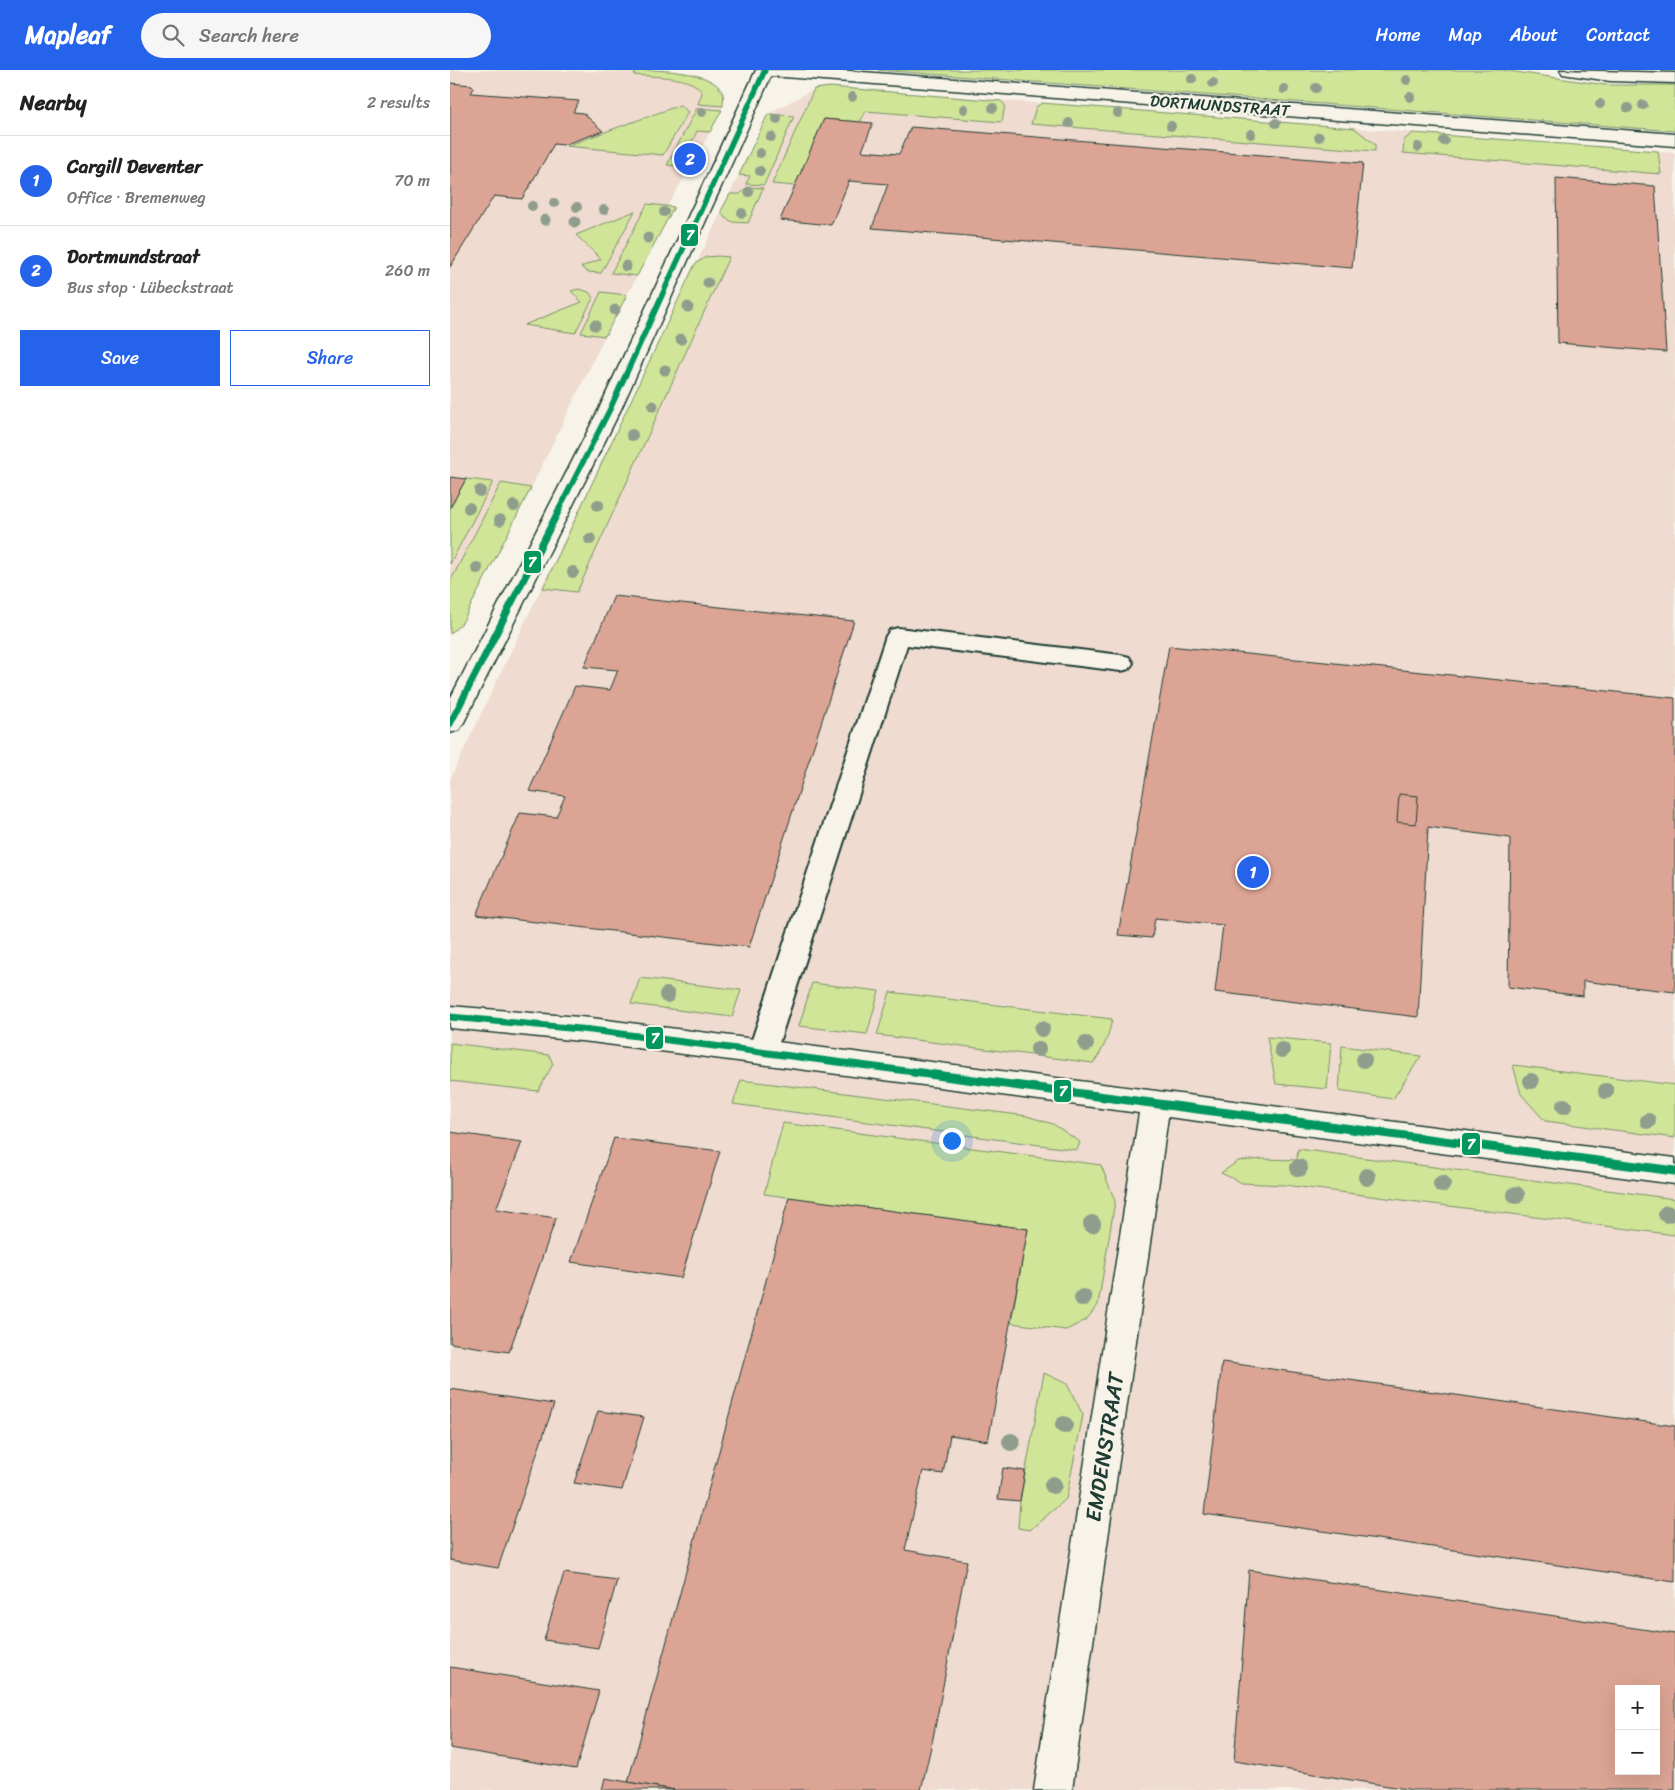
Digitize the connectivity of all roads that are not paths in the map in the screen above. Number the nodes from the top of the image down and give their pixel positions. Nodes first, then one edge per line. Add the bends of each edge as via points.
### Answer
1 (765, 70) edge
2 (1569, 70) edge
3 (1675, 78) edge
4 (1675, 140) edge
5 (1121, 662) dead end
6 (461, 681) edge
7 (450, 724) edge
8 (450, 1017) edge
9 (762, 1052) junction
10 (1155, 1103) junction
11 (1675, 1171) edge
12 (1053, 1790) edge

1 - 4 street, DORTMUNDSTRAAT
1 - 6 street via 610,409
2 - 3 street via 1610,76
5 - 9 lane via 898,636
6 - 7 street
8 - 9 street via 591,1030
9 - 10 street
10 - 11 street
10 - 12 street, EMDENSTRAAT

